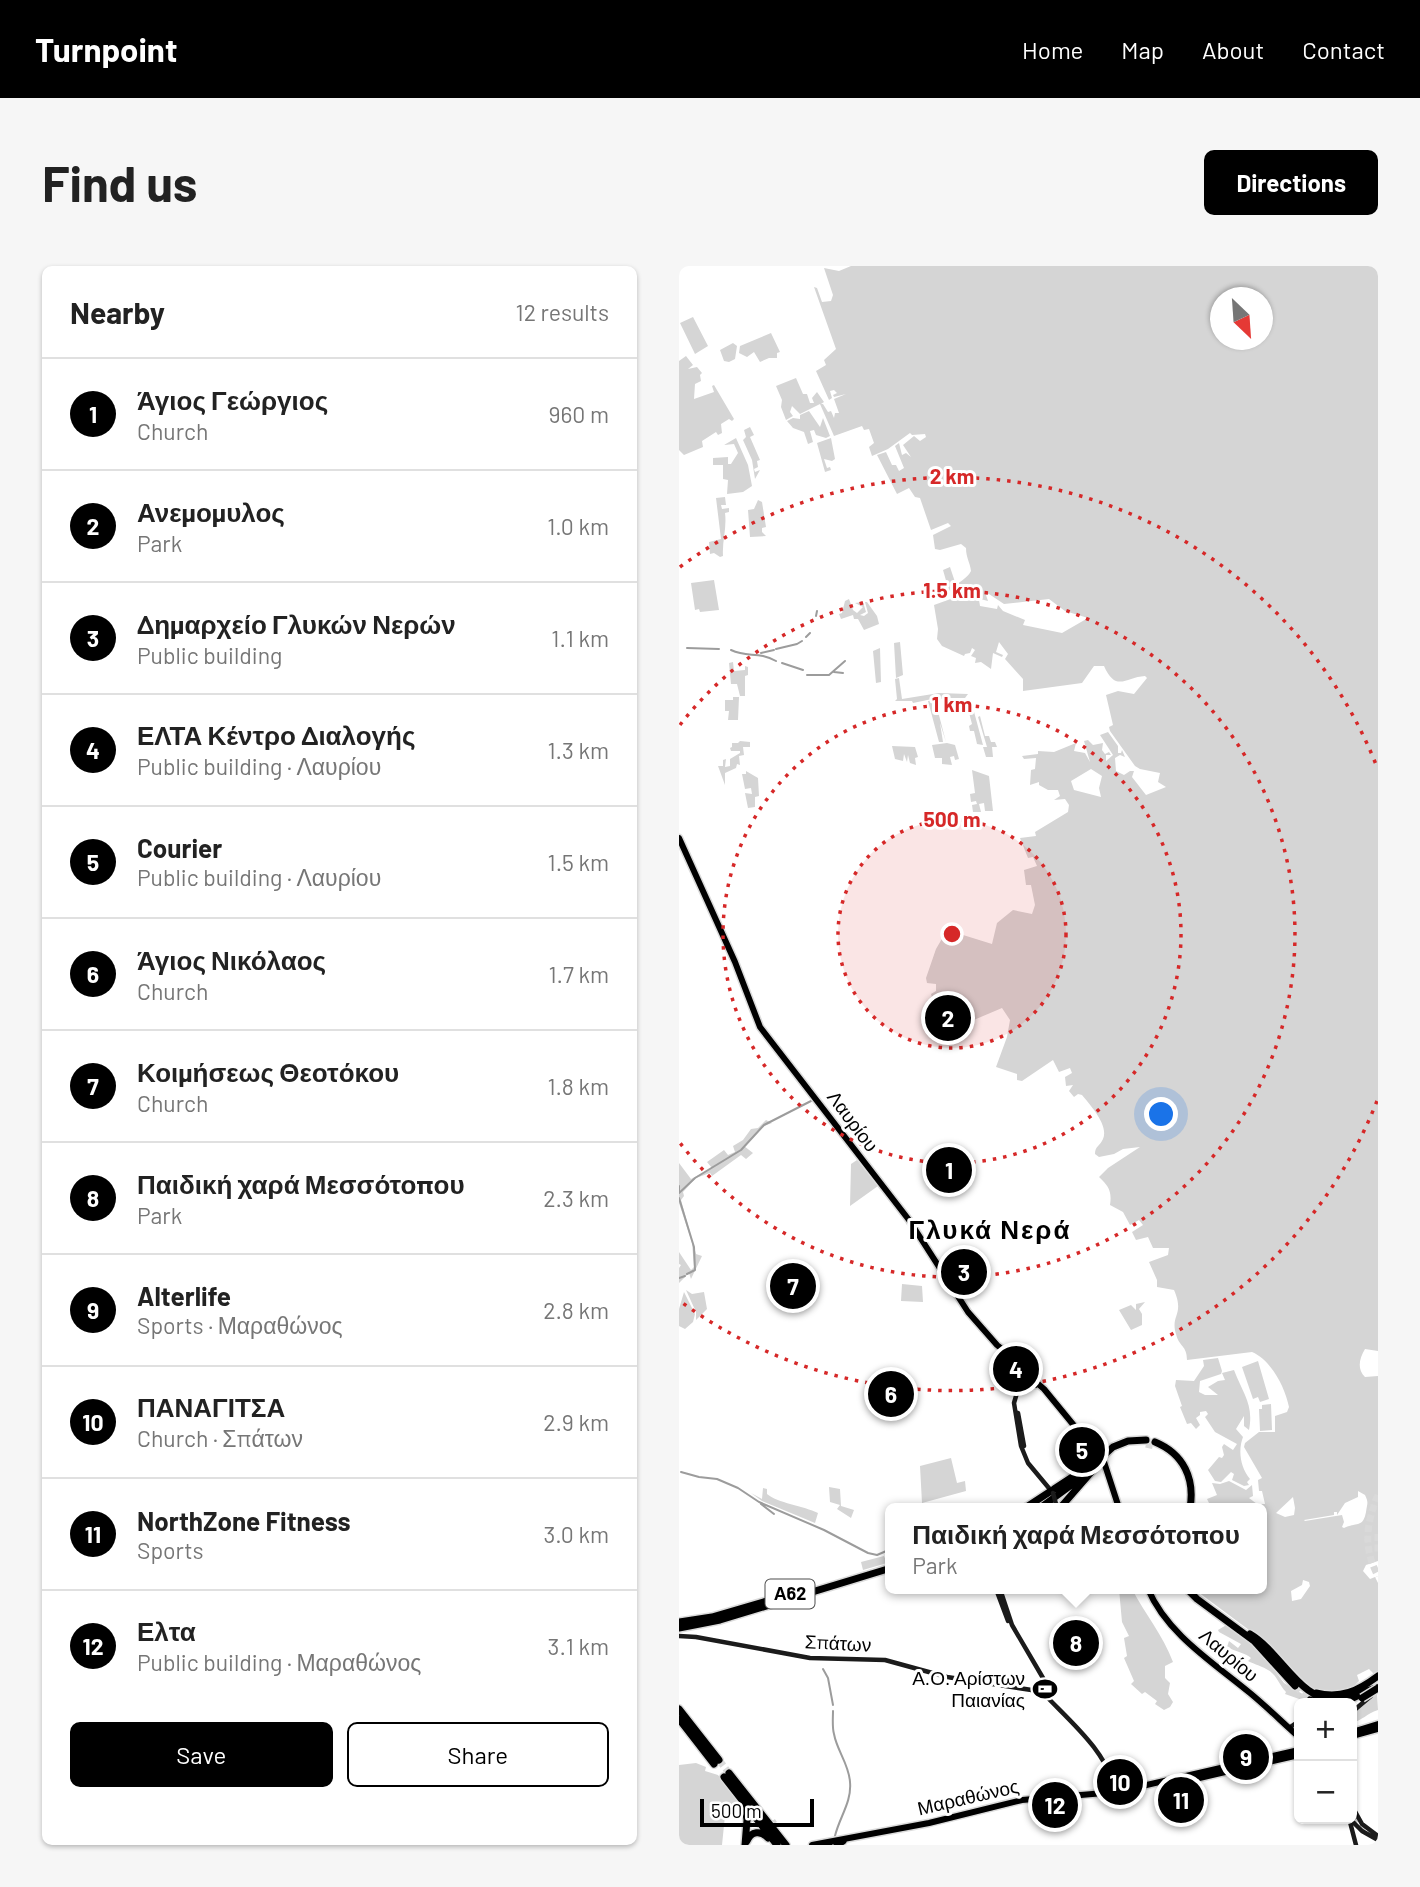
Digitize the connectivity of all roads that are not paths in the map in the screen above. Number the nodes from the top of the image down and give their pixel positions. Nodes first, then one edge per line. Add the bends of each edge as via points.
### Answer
1 (679, 838) edge
2 (1025, 1379) junction
3 (1146, 1442) tunnel mouth
4 (1155, 1444) tunnel mouth
5 (1101, 1459) junction
6 (1052, 1489) junction
7 (1032, 1503) edge
8 (1049, 1503) edge
9 (1057, 1503) edge
10 (1061, 1503) edge
11 (1115, 1503) edge
12 (1188, 1503) edge
13 (885, 1569) edge
14 (885, 1569) edge
15 (1000, 1594) edge
16 (1152, 1594) edge
17 (1195, 1594) edge
18 (682, 1621) edge
19 (679, 1632) edge
20 (1250, 1636) junction
21 (1296, 1684) tunnel mouth
22 (1375, 1688) edge
23 (1041, 1691) junction
24 (1312, 1698) edge
25 (1319, 1698) edge
26 (1357, 1699) edge
27 (1357, 1699) edge
28 (1357, 1706) edge
29 (1357, 1706) edge
30 (679, 1707) edge
31 (679, 1719) edge
32 (1294, 1725) edge
33 (1378, 1727) edge
34 (1357, 1733) edge
35 (1294, 1752) edge
36 (727, 1775) junction
37 (732, 1787) junction
38 (1120, 1791) junction
39 (1357, 1823) edge
40 (1353, 1824) edge
41 (1378, 1838) edge
42 (832, 1843) edge
43 (746, 1845) edge
44 (775, 1845) edge
45 (788, 1845) edge
46 (812, 1845) edge
47 (1356, 1845) edge

1 - 2 main road, Λαυρίου via 760,1027 904,1214 968,1312 1019,1363
2 - 5 main road, Λαυρίου via 1045,1390
2 - 6 main road via 1014,1403 1021,1446 1031,1466
3 - 5 highway via 1123,1443
4 - 12 highway via 1171,1450 1185,1468
5 - 6 highway
5 - 8 highway
5 - 10 highway
5 - 11 main road, Λαυρίου
6 - 7 highway
6 - 9 main road, bridge
13 - 19 highway, Α62
14 - 18 highway, Α62
15 - 23 main road via 1014,1631 1043,1678
16 - 32 main road, Λαυρίου via 1203,1654
17 - 20 highway
19 - 23 main road, Σπάτων via 810,1658 885,1660 947,1677
20 - 21 highway
20 - 22 highway via 1317,1697 1342,1701
20 - 24 highway via 1285,1682
22 - 25 highway
22 - 26 highway, bridge
22 - 27 highway
22 - 28 main road
22 - 29 main road
23 - 38 main road via 1098,1751
30 - 31 highway via 717,1762
33 - 34 main road
35 - 38 main road, Μαραθώνος
36 - 37 highway
36 - 45 highway
36 - 45 highway
37 - 43 highway via 746,1813
37 - 44 highway
38 - 42 main road, Μαραθώνος via 1022,1802
39 - 41 main road
40 - 47 main road
42 - 46 main road, Μαραθώνος
43 - 44 highway via 756,1832

